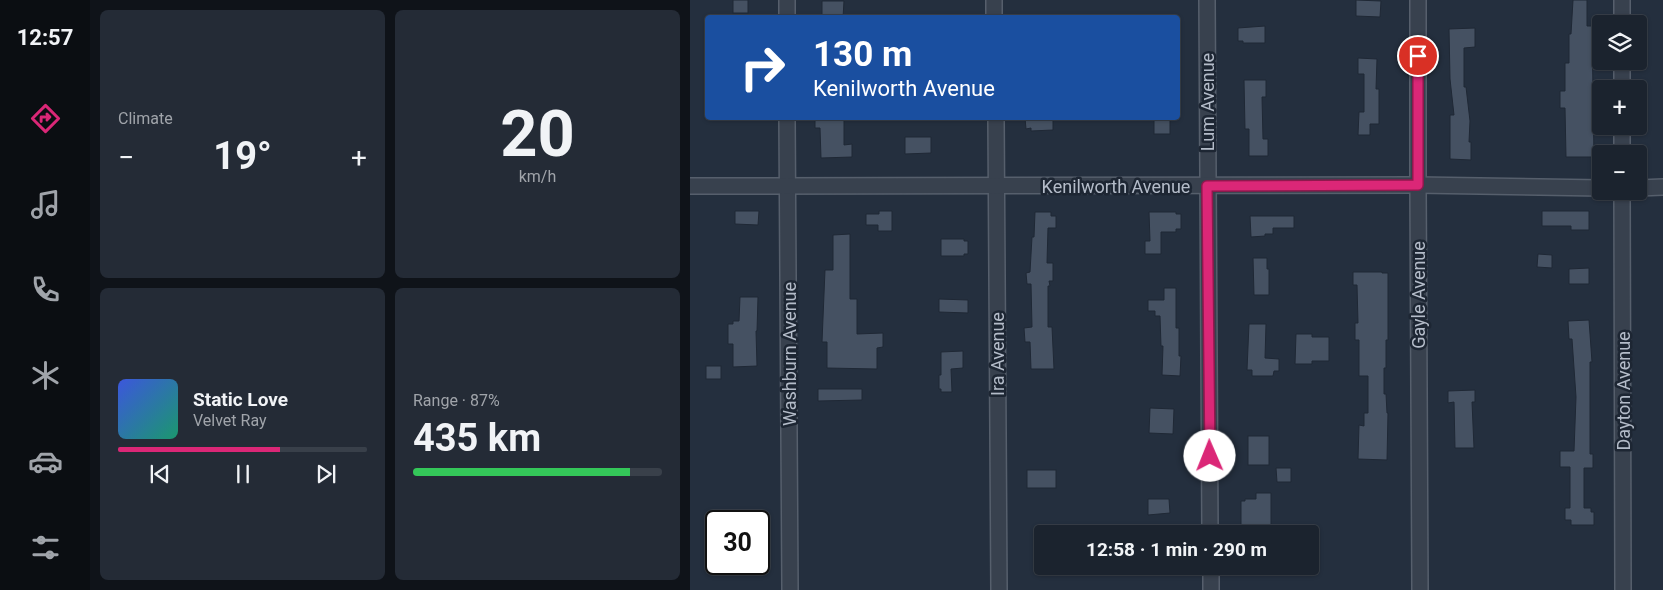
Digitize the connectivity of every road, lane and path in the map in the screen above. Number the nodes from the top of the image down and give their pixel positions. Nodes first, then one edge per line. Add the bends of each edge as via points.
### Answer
1 (787, 0) edge
2 (994, 0) edge
3 (1207, 0) edge
4 (1418, 0) edge
5 (1622, 0) edge
6 (787, 15) edge
7 (994, 15) edge
8 (1622, 15) edge
9 (788, 120) edge
10 (996, 120) edge
11 (996, 185) junction
12 (1418, 185) junction
13 (690, 186) edge
14 (788, 186) junction
15 (1207, 186) junction
16 (1663, 187) edge
17 (1592, 188) edge
18 (1647, 188) edge
19 (1622, 200) edge
20 (1210, 525) edge
21 (1210, 575) edge
22 (790, 590) edge
23 (999, 590) edge
24 (1211, 590) edge
25 (1420, 590) edge
26 (1623, 590) edge

1 - 6 street
2 - 7 street
3 - 15 street, Lum Avenue
4 - 12 street, Gayle Avenue
5 - 8 street
9 - 14 street, Washburn Avenue
10 - 11 street, Ira Avenue
11 - 14 street, Kenilworth Avenue
11 - 15 street, Kenilworth Avenue
11 - 23 street, Ira Avenue
12 - 15 street, Kenilworth Avenue
12 - 17 street, Kenilworth Avenue
12 - 25 street, Gayle Avenue
13 - 14 street, Kenilworth Avenue
14 - 22 street, Washburn Avenue
15 - 20 street, Lum Avenue
16 - 18 street
19 - 26 street, Dayton Avenue
21 - 24 street

